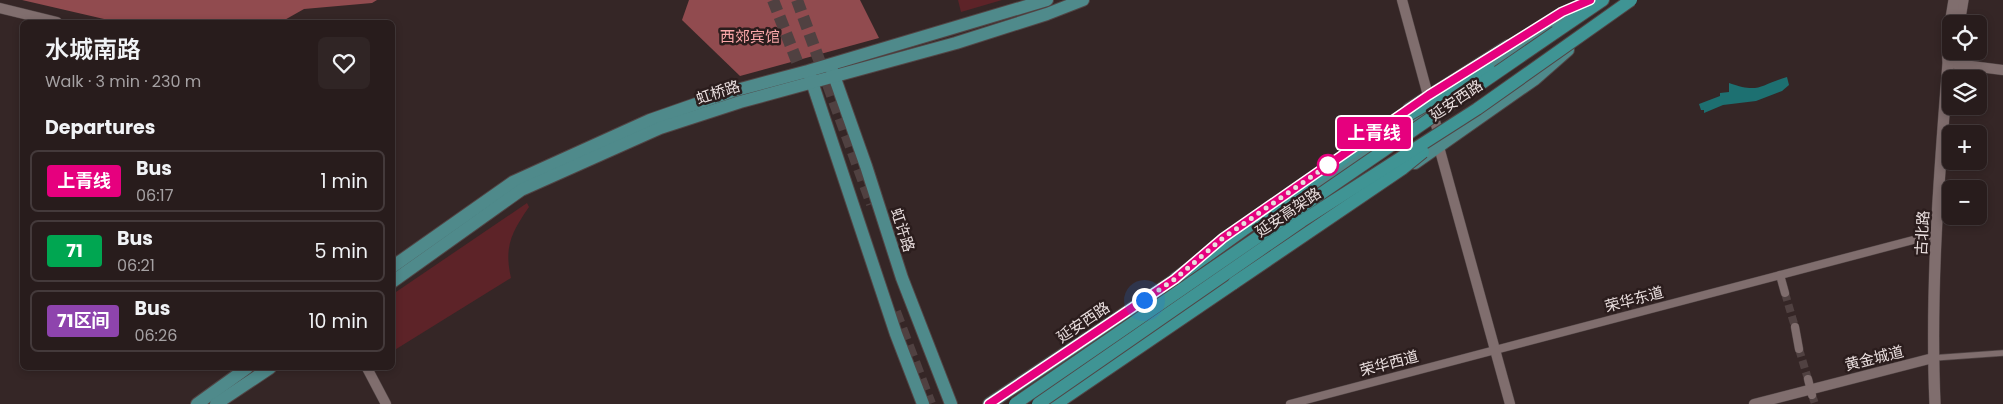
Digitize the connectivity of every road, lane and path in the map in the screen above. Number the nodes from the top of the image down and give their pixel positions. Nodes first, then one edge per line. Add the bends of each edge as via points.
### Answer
1 (1047, 0) edge
2 (1083, 0) edge
3 (1402, 0) edge
4 (1591, 0) edge
5 (1603, 0) edge
6 (1633, 0) edge
7 (1954, 0) edge
8 (1963, 0) edge
9 (0, 8) edge
10 (1960, 15) edge
11 (49, 20) edge
12 (1596, 25) junction
13 (1556, 32) junction
14 (1949, 60) edge
15 (1948, 63) junction
16 (832, 70) junction
17 (2003, 70) edge
18 (810, 77) junction
19 (1430, 101) junction
20 (1478, 109) junction
21 (1438, 132) junction
22 (1439, 147) junction
23 (1936, 234) junction
24 (395, 265) edge
25 (1780, 275) junction
26 (1175, 279) junction
27 (395, 280) edge
28 (1785, 293) tunnel mouth
29 (1795, 327) tunnel mouth
30 (1495, 349) junction
31 (1799, 349) tunnel mouth
32 (2003, 353) edge
33 (1933, 358) junction
34 (244, 370) edge
35 (267, 370) edge
36 (368, 370) edge
37 (196, 404) edge
38 (216, 404) edge
39 (386, 404) edge
40 (923, 404) edge
41 (951, 404) edge
42 (989, 404) edge
43 (1015, 404) edge
44 (1038, 404) edge
45 (1057, 404) edge
46 (1290, 404) edge
47 (1510, 404) edge
48 (1754, 404) edge
49 (1935, 404) edge

1 - 16 main road, 虹桥路
2 - 16 main road, 虹桥路 via 965,40
3 - 19 street
4 - 19 main road, 延安西路
5 - 13 highway, 延安高架路
6 - 12 main road, 延安西路
6 - 20 highway, 延安高架路, bridge
7 - 15 main road, 古北路 via 1947,43
8 - 10 main road
9 - 11 street
12 - 21 main road, 延安西路
12 - 22 main road via 1535,79
13 - 26 highway, bridge via 1387,127
13 - 43 highway, 延安高架路, bridge
14 - 15 main road, 古北路
15 - 17 street
15 - 23 main road, 古北路
16 - 18 main road, 虹桥路
16 - 41 main road, 虹许路 via 902,278
18 - 24 main road, 虹桥路 via 733,91 650,120 513,182
18 - 27 main road, 虹桥路 via 660,128 521,190
18 - 40 main road via 891,320
19 - 21 street
19 - 26 main road, 延安西路 via 1229,247
20 - 44 highway, 延安高架路, bridge via 1302,221
20 - 45 highway, bridge via 1402,169
21 - 22 street
21 - 45 main road, 延安西路 via 1084,378
22 - 30 street
22 - 45 main road via 1324,223 1228,294 1090,388
23 - 25 street, 荣华东道
23 - 33 main road, 古北路
25 - 28 street
25 - 30 street, 荣华东道
26 - 42 main road, 延安西路
29 - 31 street
30 - 46 street, 荣华西道
30 - 47 street
32 - 33 street, 黄金城道
33 - 48 street, 黄金城道
33 - 49 main road, 古北路
34 - 37 main road
35 - 38 main road
36 - 39 street

